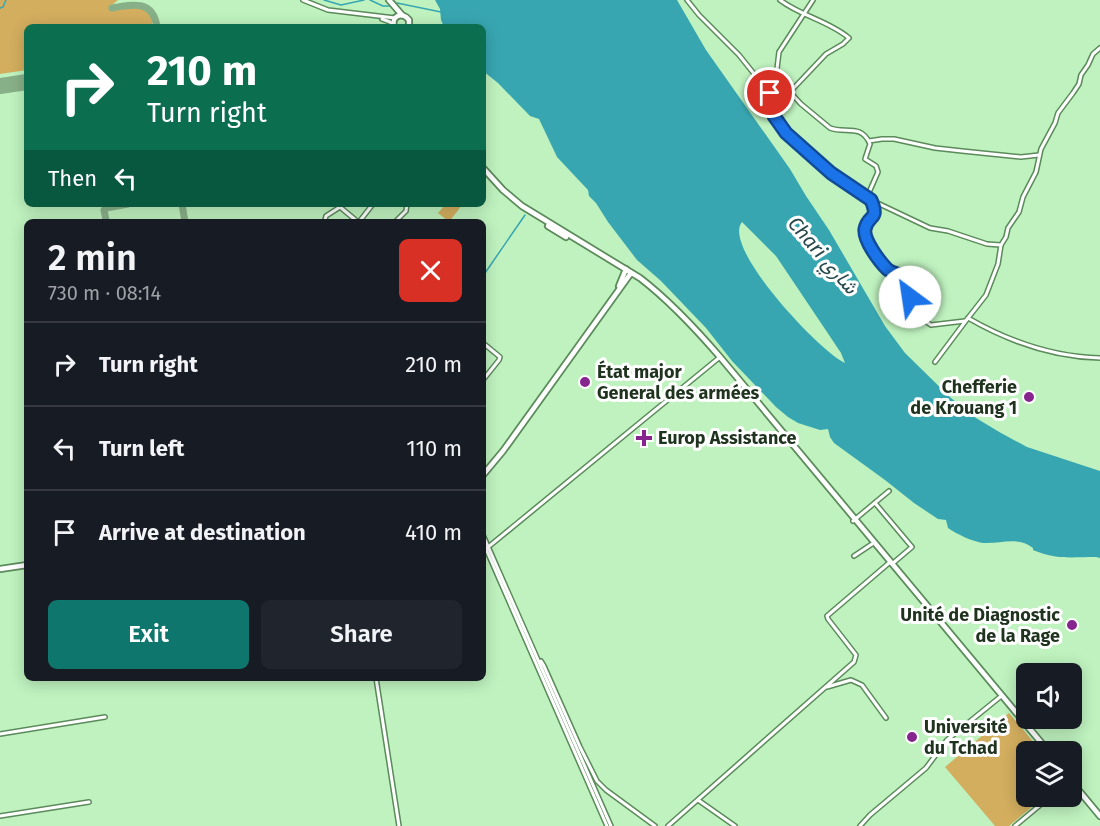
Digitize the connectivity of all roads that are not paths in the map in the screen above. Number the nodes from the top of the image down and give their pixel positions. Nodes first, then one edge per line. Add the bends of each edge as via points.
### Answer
1 (303, 0) edge
2 (389, 0) edge
3 (687, 0) edge
4 (780, 0) edge
5 (813, 0) edge
6 (396, 8) junction
7 (803, 14) junction
8 (402, 15) junction
9 (375, 16) junction
10 (395, 17) junction
11 (391, 24) edge
12 (394, 24) edge
13 (409, 24) edge
14 (1100, 48) edge
15 (776, 78) junction
16 (765, 87) junction
17 (790, 92) junction
18 (869, 141) junction
19 (1039, 156) junction
20 (486, 173) edge
21 (486, 173) edge
22 (867, 196) junction
23 (871, 200) junction
24 (337, 207) edge
25 (342, 207) edge
26 (370, 207) edge
27 (407, 207) edge
28 (325, 219) edge
29 (355, 219) edge
30 (360, 219) edge
31 (398, 219) edge
32 (1001, 245) junction
33 (619, 268) junction
34 (628, 272) junction
35 (636, 279) junction
36 (622, 281) junction
37 (967, 320) junction
38 (486, 345) edge
39 (719, 358) junction
40 (1100, 358) edge
41 (935, 362) dead end
42 (486, 376) edge
43 (486, 472) edge
44 (889, 491) dead end
45 (875, 503) junction
46 (854, 520) junction
47 (872, 544) junction
48 (486, 545) edge
49 (487, 548) junction
50 (854, 556) dead end
51 (890, 564) junction
52 (24, 565) edge
53 (0, 569) edge
54 (537, 661) junction
55 (980, 671) junction
56 (376, 681) edge
57 (826, 688) junction
58 (1000, 697) junction
59 (105, 717) dead end
60 (886, 718) dead end
61 (0, 734) edge
62 (1038, 741) edge
63 (1038, 741) edge
64 (1082, 792) edge
65 (698, 800) junction
66 (89, 802) dead end
67 (1038, 807) edge
68 (1099, 812) edge
69 (0, 816) edge
70 (399, 826) edge
71 (609, 826) edge
72 (655, 826) edge
73 (668, 826) edge
74 (735, 826) edge
75 (860, 826) edge
76 (1015, 826) edge

1 - 9 street via 328,10
2 - 6 main road
3 - 16 street
4 - 7 street
5 - 7 street
6 - 8 main road
6 - 10 main road
7 - 15 street via 779,52
7 - 17 street via 849,38 826,54
8 - 10 main road
8 - 13 main road
9 - 10 street
9 - 11 street
10 - 12 main road
14 - 19 street via 1058,112
15 - 16 street
15 - 17 street
16 - 22 street via 775,119 786,133 831,173
17 - 18 street via 830,128 855,130
18 - 19 street via 894,139 962,151
18 - 22 street via 865,159 878,172
19 - 32 street via 1019,212
20 - 33 main road via 521,209
21 - 34 main road via 522,206
22 - 23 street
23 - 32 street via 932,228
23 - 37 street via 874,214 865,229 865,238 888,270 911,285 910,311 931,325
24 - 28 street
25 - 29 street
26 - 30 street
27 - 31 street
32 - 37 street via 999,264 986,295
33 - 34 main road
33 - 36 main road
34 - 35 main road
34 - 36 main road
34 - 39 main road via 684,316
35 - 36 main road
35 - 39 main road via 673,309
36 - 43 main road
37 - 40 street via 1043,350
37 - 41 street
38 - 42 street via 500,357
39 - 46 main road
39 - 49 street
44 - 45 street
45 - 46 street
45 - 51 street via 912,547
46 - 47 main road
46 - 51 main road
47 - 50 street
47 - 51 main road
48 - 49 street
49 - 54 street
51 - 55 main road
51 - 57 street via 827,616 856,655 854,662
52 - 53 main road
54 - 71 street
54 - 72 street via 543,663 597,781
55 - 58 main road
55 - 62 main road
56 - 70 street
57 - 60 street via 851,680 862,685
57 - 65 street
58 - 63 main road
58 - 75 street via 944,743 926,768
59 - 61 street
64 - 68 main road
65 - 73 street
65 - 74 street
66 - 69 street
67 - 76 street

